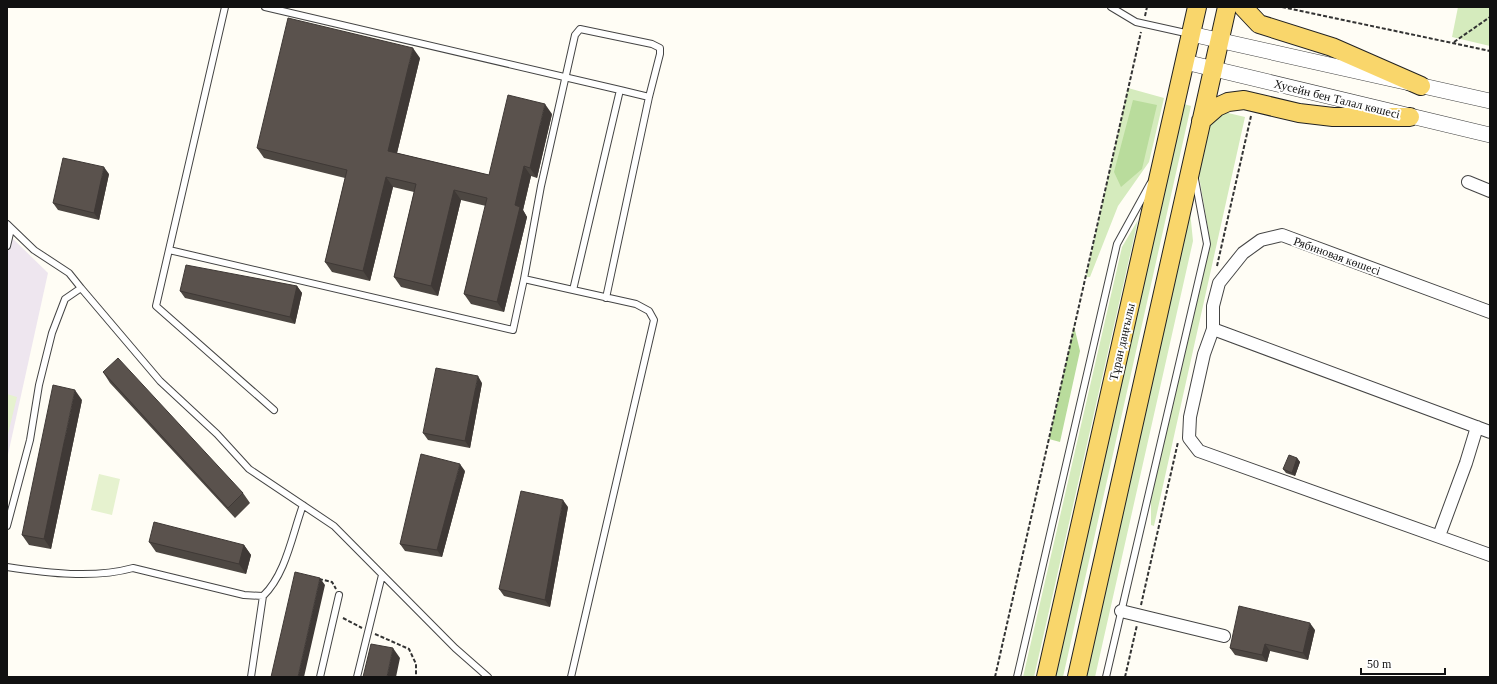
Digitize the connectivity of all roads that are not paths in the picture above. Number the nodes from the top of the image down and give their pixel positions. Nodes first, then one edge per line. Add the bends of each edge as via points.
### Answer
1 (225, 7) edge
2 (265, 7) edge
3 (1111, 7) edge
4 (1198, 7) edge
5 (1227, 7) edge
6 (1243, 7) edge
7 (1191, 34) junction
8 (1219, 40) junction
9 (1185, 62) junction
10 (1213, 69) junction
11 (567, 76) junction
12 (1421, 86) junction
13 (620, 90) junction
14 (649, 97) junction
15 (1490, 102) edge
16 (1410, 117) junction
17 (1201, 121) junction
18 (1490, 135) edge
19 (1163, 161) junction
20 (1192, 162) junction
21 (1468, 182) dead end
22 (1490, 191) edge
23 (9, 226) edge
24 (7, 246) edge
25 (169, 250) junction
26 (524, 279) junction
27 (81, 288) junction
28 (573, 290) junction
29 (606, 298) junction
30 (1490, 312) edge
31 (1213, 330) junction
32 (274, 410) dead end
33 (1477, 427) junction
34 (1490, 432) edge
35 (303, 505) junction
36 (7, 526) edge
37 (1439, 536) junction
38 (1490, 555) edge
39 (7, 567) edge
40 (382, 575) junction
41 (339, 595) road end
42 (263, 596) junction
43 (1121, 611) junction
44 (1224, 636) dead end
45 (251, 677) edge
46 (320, 677) edge
47 (357, 677) edge
48 (488, 677) edge
49 (571, 677) edge
50 (1017, 677) edge
51 (1046, 677) edge
52 (1077, 677) edge
53 (1106, 677) edge

1 - 25 lane
2 - 11 lane
3 - 7 lane via 1136,22
4 - 7 main road, Тұран даңғылы
5 - 8 main road
6 - 12 main road via 1259,24 1332,47
7 - 8 street
7 - 9 main road, Тұран даңғылы
8 - 10 main road
8 - 12 street
9 - 10 street, Хусейн бен Талал көшесі
9 - 19 main road, Тұран даңғылы
10 - 16 street, Хусейн бен Талал көшесі
10 - 17 main road
11 - 13 lane
11 - 14 lane via 575,35 580,29 652,44 660,48 660,54
11 - 26 lane via 541,186
12 - 15 street
13 - 14 lane
13 - 28 lane
14 - 29 lane
16 - 17 main road via 1334,117 1299,113 1244,100 1228,102 1217,107
16 - 18 street, Хусейн бен Талал көшесі
17 - 20 main road
19 - 50 lane via 1117,244
19 - 51 main road, Тұран даңғылы
20 - 43 lane via 1207,244
20 - 52 main road
21 - 22 street
23 - 24 lane
23 - 27 lane via 34,250 69,273
25 - 26 lane via 513,330
25 - 32 lane via 156,306
26 - 28 lane
27 - 35 lane via 160,381 217,434 249,469
27 - 36 lane via 65,299 52,333 39,385 30,440
28 - 29 lane
29 - 49 lane via 636,304 649,311 654,320
30 - 31 street, Рябиновая көшесі via 1282,235 1261,240 1243,253 1219,283 1213,306
31 - 33 street
31 - 37 street via 1204,354 1190,417 1189,438 1199,451
33 - 34 street
33 - 37 street
35 - 40 lane via 334,526
35 - 42 lane via 281,570 272,588
37 - 38 street
39 - 42 lane via 81,574 120,572 134,568 244,595
40 - 47 lane
40 - 48 lane
41 - 46 lane
42 - 45 lane
43 - 44 street
43 - 53 lane

